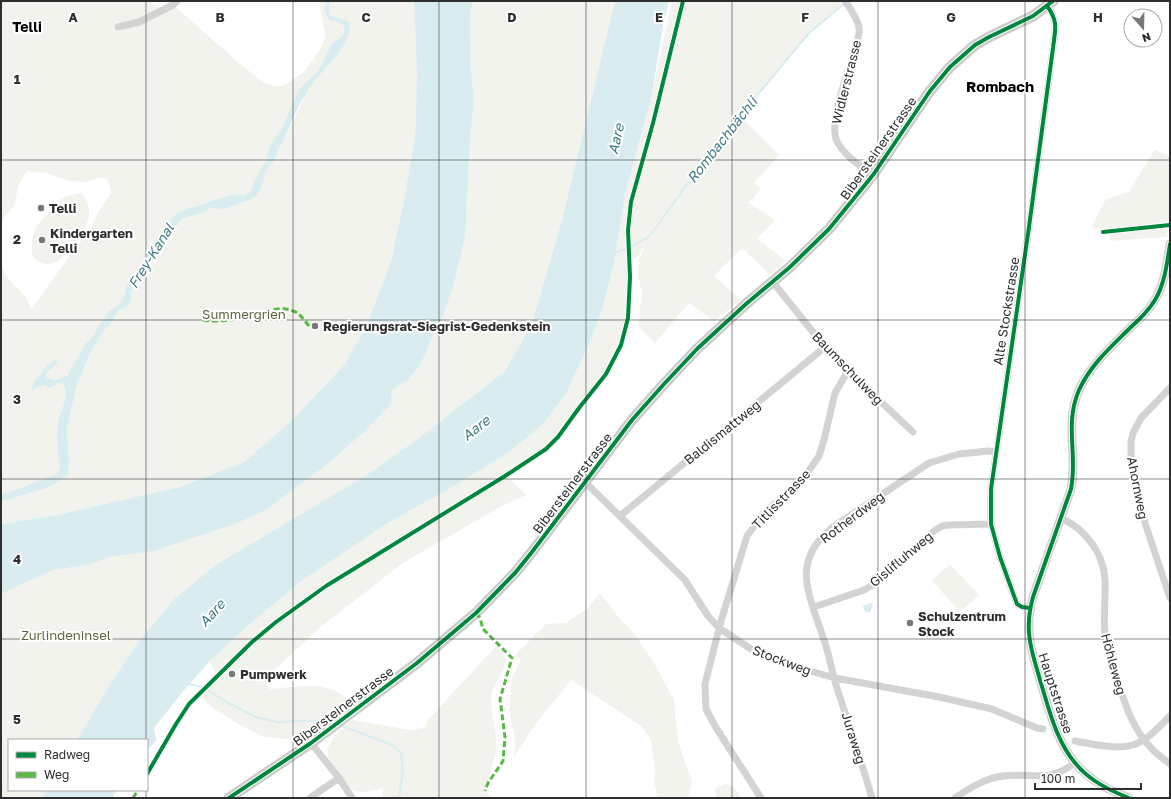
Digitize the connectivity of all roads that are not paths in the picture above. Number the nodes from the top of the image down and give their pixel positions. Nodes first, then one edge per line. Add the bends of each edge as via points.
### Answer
1 (175, 3) edge
2 (846, 3) edge
3 (1050, 4) edge
4 (118, 27) dead end
5 (873, 175) junction
6 (1170, 244) edge
7 (772, 281) junction
8 (825, 347) junction
9 (848, 371) junction
10 (1170, 388) edge
11 (913, 432) dead end
12 (996, 452) junction
13 (585, 482) junction
14 (620, 516) junction
15 (1061, 518) junction
16 (991, 524) junction
17 (1170, 598) edge
18 (814, 607) junction
19 (1030, 608) junction
20 (719, 628) junction
21 (835, 678) junction
22 (1170, 716) edge
23 (1043, 729) dead end
24 (1143, 740) junction
25 (1075, 741) dead end
26 (311, 743) junction
27 (1075, 763) junction
28 (1170, 764) edge
29 (339, 778) junction
30 (229, 798) edge
31 (310, 798) edge
32 (352, 798) edge
33 (761, 798) edge
34 (872, 798) edge
35 (955, 798) edge
36 (1129, 798) edge

1 - 4 street via 139,22
2 - 5 street, Widlerstrasse via 859,28 834,130 844,151
3 - 5 main road, Bibersteinerstrasse via 1033,16 982,41 953,64 930,91
3 - 12 street, Alte Stockstrasse via 1055,22 1053,48
5 - 7 main road, Bibersteinerstrasse via 826,233
6 - 15 street, Hauptstrasse via 1163,280 1155,300 1138,321 1101,357 1087,375 1076,398 1071,417 1074,476
7 - 8 street, Baumschulweg
7 - 13 main road, Bibersteinerstrasse via 698,348 669,379 632,420
8 - 9 street, Baumschulweg
8 - 14 street, Baldismattweg
9 - 11 street, Baumschulweg
9 - 20 street, Titlisstrasse via 834,393 819,456 796,486 763,514 747,536
10 - 17 street, Ahornweg via 1141,418 1133,433 1131,454 1145,524
12 - 16 street, Alte Stockstrasse via 991,489
12 - 18 street, Rotherdweg via 959,454 929,463 822,536 814,547 807,568 808,588
13 - 14 street, Stockweg
13 - 26 main road, Bibersteinerstrasse via 515,573 451,636
14 - 20 street, Stockweg via 685,580 708,616
15 - 19 street, Hauptstrasse
15 - 24 street, Höhleweg via 1084,533 1099,558 1105,577 1104,623 1107,649 1130,717
16 - 18 street, Gislifluhweg via 942,526 871,586
16 - 19 street, Alte Stockstrasse via 1017,604
18 - 21 street, Rotherdweg
19 - 27 street, Hauptstrasse via 1029,632 1035,662 1052,720 1061,742
20 - 21 street, Stockweg via 751,649 771,658
20 - 33 street, Titlisstrasse via 705,684 706,709
21 - 23 street, Stockweg via 992,709
21 - 34 street, Juraweg
22 - 24 street
24 - 25 street via 1134,745 1120,747
24 - 28 street, Höhleweg
26 - 29 street
26 - 30 main road, Bibersteinerstrasse
27 - 35 street via 1055,775 1012,775 994,778 973,786
27 - 36 street, Hauptstrasse via 1103,786
29 - 31 street
29 - 32 street

